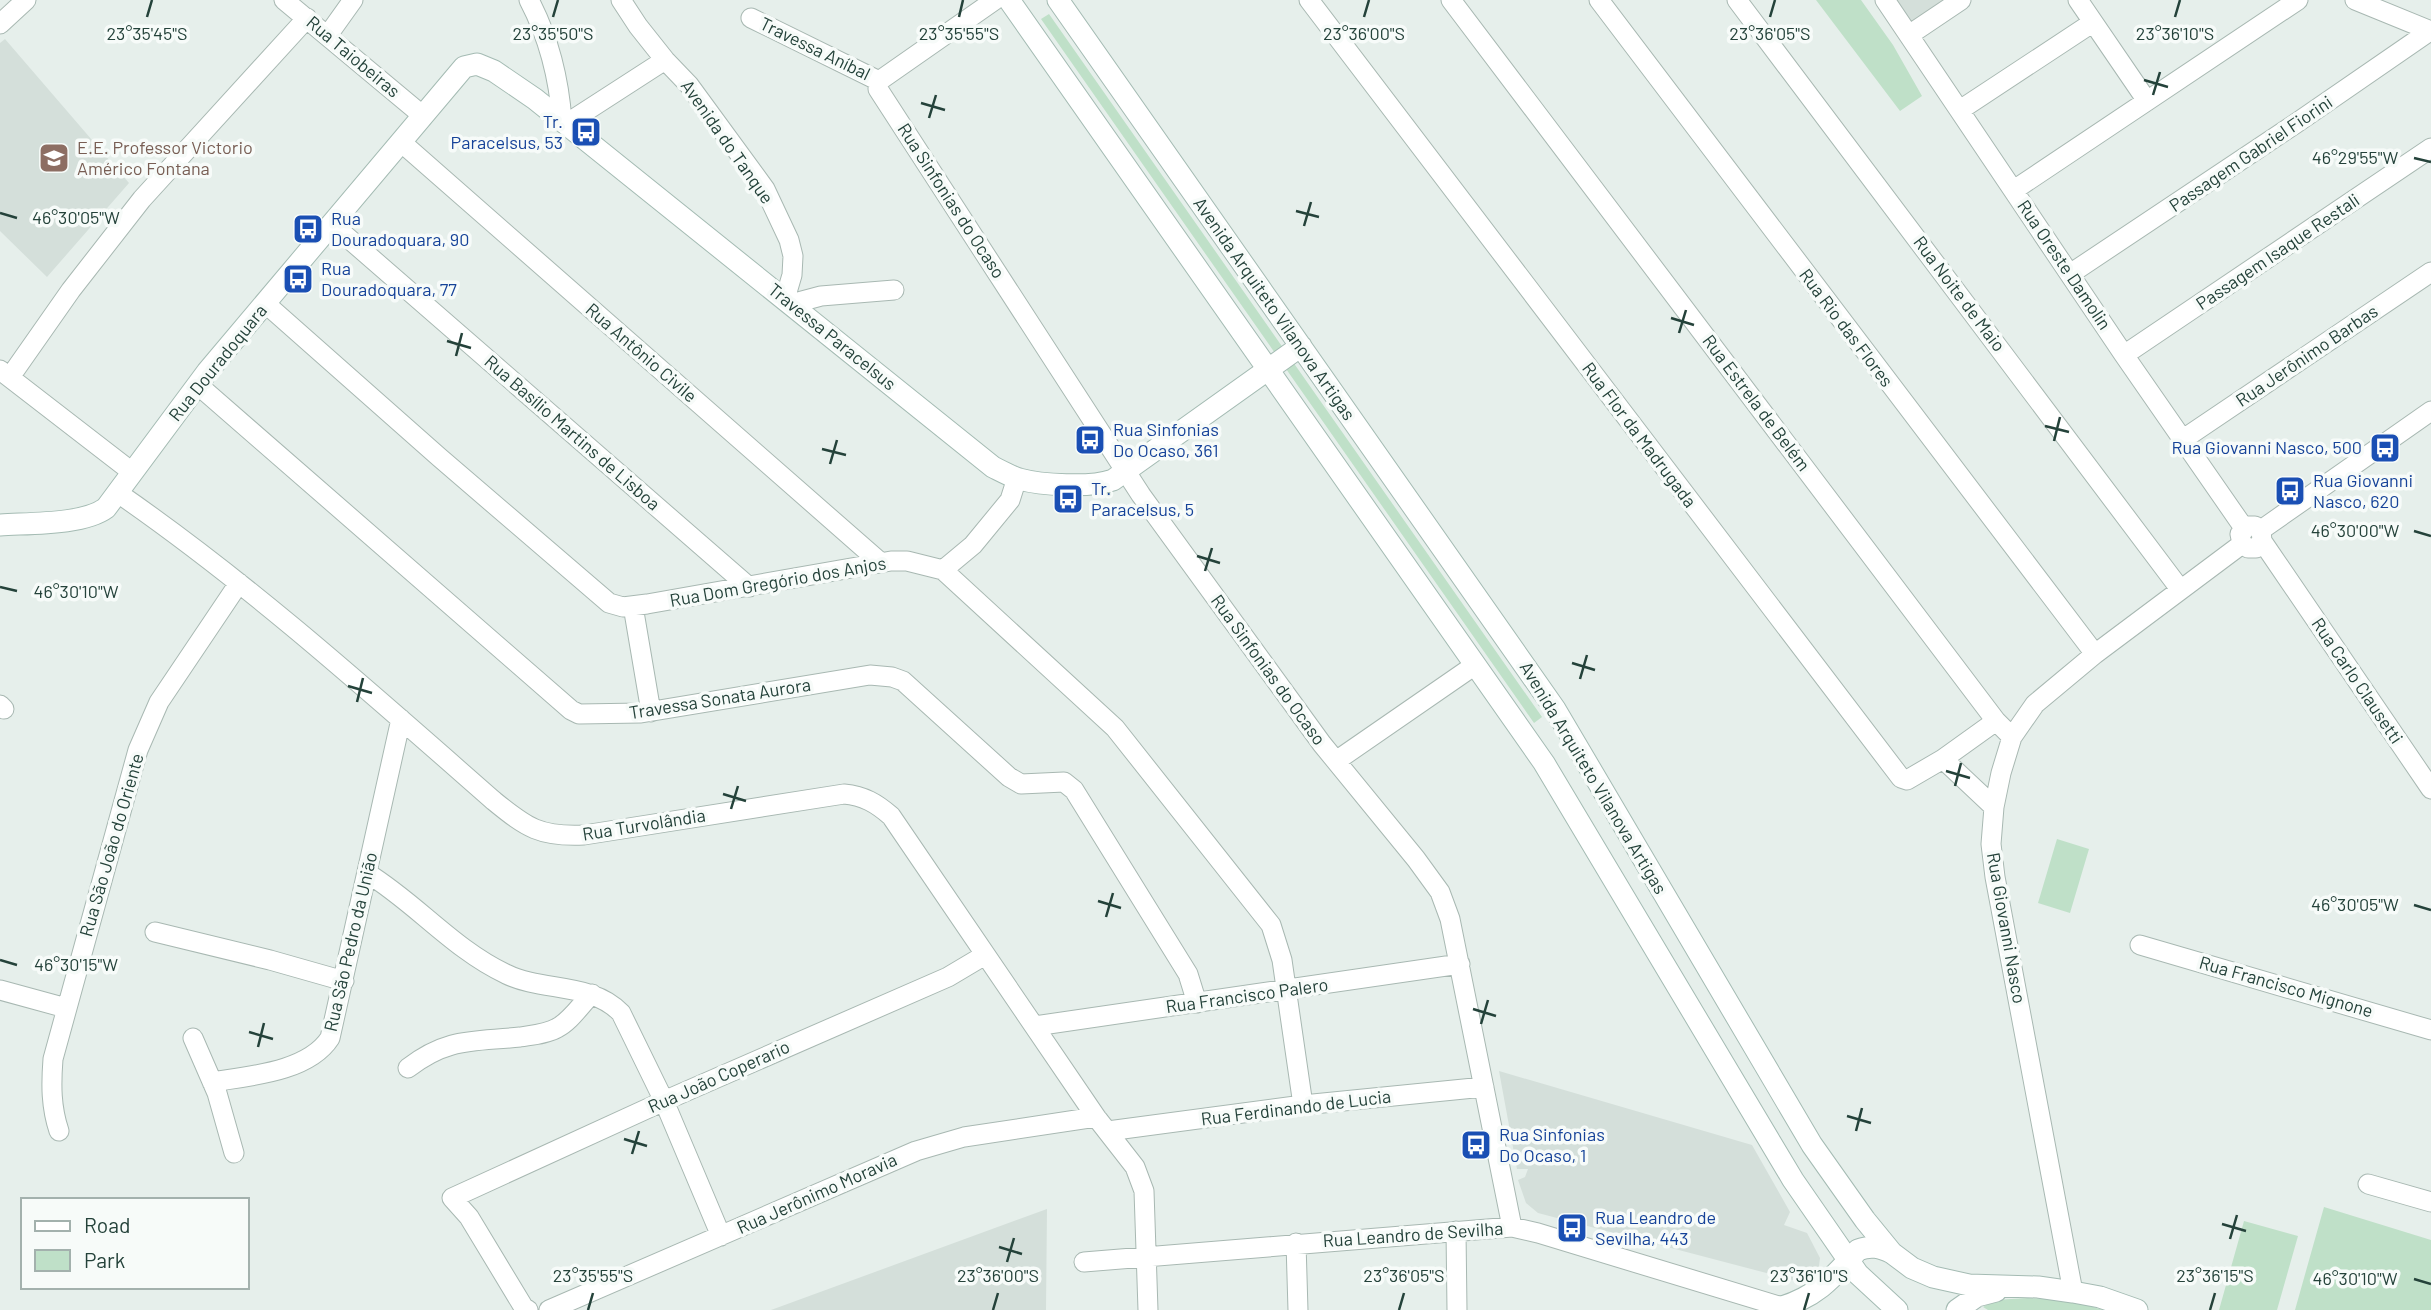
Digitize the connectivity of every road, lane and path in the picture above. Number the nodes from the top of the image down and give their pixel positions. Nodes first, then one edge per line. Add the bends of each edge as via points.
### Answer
1 (26, 0) edge
2 (284, 0) edge
3 (353, 0) edge
4 (529, 0) edge
5 (621, 0) edge
6 (995, 0) edge
7 (1009, 0) edge
8 (1058, 0) edge
9 (1309, 0) edge
10 (1451, 0) edge
11 (1599, 0) edge
12 (1737, 0) edge
13 (1885, 0) edge
14 (1961, 0) edge
15 (2078, 0) edge
16 (2298, 0) edge
17 (2355, 0) edge
18 (307, 18) junction
19 (751, 18) dead end
20 (2092, 23) junction
21 (0, 24) edge
22 (2430, 31) edge
23 (328, 35) junction
24 (1909, 35) junction
25 (665, 60) junction
26 (879, 81) junction
27 (2147, 101) junction
28 (1960, 110) junction
29 (422, 115) junction
30 (564, 123) junction
31 (401, 142) junction
32 (2431, 148) edge
33 (2014, 190) junction
34 (332, 224) junction
35 (2431, 272) edge
36 (2070, 274) junction
37 (894, 290) dead end
38 (788, 302) junction
39 (266, 304) junction
40 (1301, 346) junction
41 (2124, 355) junction
42 (1268, 370) junction
43 (5, 374) edge
44 (198, 384) junction
45 (2431, 411) edge
46 (2182, 440) junction
47 (1126, 470) junction
48 (132, 472) junction
49 (1017, 478) junction
50 (118, 493) junction
51 (0, 525) edge
52 (2252, 538) junction
53 (881, 563) junction
54 (943, 570) junction
55 (239, 583) junction
56 (749, 587) junction
57 (2180, 589) junction
58 (633, 606) junction
59 (2095, 654) junction
60 (1475, 665) junction
61 (651, 712) junction
62 (401, 719) junction
63 (1996, 721) junction
64 (2012, 737) junction
65 (1942, 760) junction
66 (1336, 761) junction
67 (2431, 789) edge
68 (1994, 807) junction
69 (367, 873) junction
70 (155, 932) dead end
71 (2140, 945) dead end
72 (985, 955) junction
73 (1460, 964) junction
74 (344, 981) junction
75 (0, 990) edge
76 (1287, 990) junction
77 (592, 994) junction
78 (1197, 1003) junction
79 (66, 1008) junction
80 (1035, 1026) junction
81 (2431, 1030) edge
82 (193, 1038) dead end
83 (408, 1068) dead end
84 (212, 1082) junction
85 (1484, 1087) junction
86 (664, 1101) junction
87 (1303, 1105) junction
88 (1102, 1124) junction
89 (60, 1132) dead end
90 (234, 1153) dead end
91 (2368, 1184) dead end
92 (2431, 1202) edge
93 (1512, 1227) junction
94 (1456, 1231) junction
95 (721, 1236) junction
96 (1296, 1243) junction
97 (1892, 1253) junction
98 (1148, 1256) junction
99 (1848, 1261) junction
100 (1084, 1262) dead end
101 (2008, 1287) junction
102 (2073, 1292) junction
103 (1786, 1309) edge
104 (528, 1310) edge
105 (549, 1310) edge
106 (1148, 1310) edge
107 (1298, 1310) edge
108 (1457, 1310) edge
109 (1897, 1310) edge
110 (1957, 1310) edge
111 (2137, 1310) edge

1 - 21 street
2 - 18 street, Rua Taiobeiras
3 - 23 street
4 - 30 street via 558,82
5 - 25 street, Avenida do Tanque
6 - 26 street
7 - 42 main road, Avenida Arquiteto Vilanova Artigas
8 - 40 main road, Avenida Arquiteto Vilanova Artigas
9 - 65 street, Rua Flor da Madrugada via 1901,778 1907,780
10 - 63 street, Rua Estrela de Belém
11 - 59 street, Rua Rio das Flores
12 - 57 street, Rua Noite de Maio
13 - 24 street, Rua Oreste Damolin
14 - 24 street
15 - 20 street
16 - 27 street
17 - 22 street
18 - 23 street, Rua Taiobeiras
18 - 43 street via 142,200
19 - 26 street, Travessa Aníbal
20 - 27 street
20 - 28 street
22 - 36 street, Passagem Gabriel Fiorini
23 - 29 street, Rua Taiobeiras
24 - 28 street, Rua Oreste Damolin
25 - 30 street
25 - 38 street, Avenida do Tanque via 765,189 793,256
26 - 47 street, Rua Sinfonias do Ocaso via 878,89
27 - 33 street
28 - 33 street, Rua Oreste Damolin
29 - 30 main road, Rua Douradoquara via 464,67 477,64 494,71
29 - 31 main road, Rua Douradoquara
30 - 38 main road, Travessa Paracelsus
31 - 34 main road, Rua Douradoquara
31 - 53 street, Rua Antônio Civile
32 - 41 street, Passagem Isaque Restali
33 - 36 street, Rua Oreste Damolin
34 - 39 main road, Rua Douradoquara
34 - 56 street, Rua Basílio Martins de Lisboa
35 - 46 street, Rua Jerônimo Barbas
36 - 41 street, Rua Oreste Damolin
37 - 38 street
38 - 49 main road, Travessa Paracelsus via 993,467
39 - 44 main road, Rua Douradoquara
39 - 58 street, Rua Dom Gregório dos Anjos via 599,596 616,606
40 - 42 main road, Travessa Paracelsus
40 - 97 main road, Avenida Arquiteto Vilanova Artigas via 1555,709 1812,1145
41 - 46 street, Rua Oreste Damolin
42 - 47 main road, Travessa Paracelsus
42 - 60 main road, Avenida Arquiteto Vilanova Artigas
43 - 48 street
44 - 48 main road, Rua Douradoquara
44 - 61 street, Travessa Sonata Aurora via 571,710 586,715
45 - 52 street, Rua Giovanni Nasco
46 - 52 street, Rua Oreste Damolin
47 - 49 main road, Travessa Paracelsus via 1097,484
47 - 66 street, Rua Sinfonias do Ocaso
48 - 50 main road, Rua Douradoquara
49 - 54 street via 1010,500 973,545
50 - 51 main road, Rua Douradoquara via 99,513
50 - 55 street, Rua Turvolândia
52 - 57 street, Rua Giovanni Nasco
52 - 67 street, Rua Carlo Clausetti via 2284,573
53 - 54 street, Rua Dom Gregório dos Anjos via 907,561
53 - 56 street, Rua Dom Gregório dos Anjos
54 - 76 street, Rua Dom Gregório dos Anjos via 1115,728 1271,925
55 - 62 street, Rua Turvolândia
55 - 79 street, Rua São João do Oriente via 159,702 146,729
56 - 58 street, Rua Dom Gregório dos Anjos
57 - 59 street, Rua Giovanni Nasco
58 - 61 street
59 - 64 street, Rua Giovanni Nasco via 2035,704
60 - 66 street
60 - 99 main road, Avenida Arquiteto Vilanova Artigas via 1544,763 1793,1180
61 - 78 street, Travessa Sonata Aurora via 870,675 902,681 1009,777 1021,784 1064,782 1074,790 1188,974
62 - 69 street, Rua São Pedro da União
62 - 72 street, Rua Turvolândia via 516,820 539,832 562,836 844,794 861,796 891,816
63 - 64 street, Rua Estrela de Belém
63 - 65 street, Rua Flor da Madrugada
64 - 68 street, Rua Giovanni Nasco
65 - 68 street
66 - 73 street, Rua Sinfonias do Ocaso via 1440,892
68 - 102 street, Rua Giovanni Nasco via 1991,844 1995,877
69 - 74 street, Rua São Pedro da União
69 - 77 street via 447,937 501,972 523,981
70 - 74 street
71 - 81 street, Rua Francisco Mignone
72 - 80 street, Rua Turvolândia
72 - 86 street, Rua João Coperario via 948,976
73 - 76 street, Rua Francisco Palero
73 - 85 street, Rua Sinfonias do Ocaso
74 - 84 street, Rua São Pedro da União via 334,1027 324,1048 268,1073
75 - 79 street
76 - 78 street, Rua Francisco Palero
76 - 87 street, Rua Dom Gregório dos Anjos
77 - 83 street via 558,1028 444,1046
77 - 86 street via 621,1013
78 - 80 street, Rua Francisco Palero
79 - 89 street, Rua São João do Oriente via 52,1079 53,1114
80 - 88 street, Rua Turvolândia
82 - 84 street
84 - 90 street
85 - 87 street, Rua Ferdinando de Lucia
85 - 93 street, Rua Sinfonias do Ocaso
86 - 95 street
86 - 104 street, Rua João Coperario via 452,1198
87 - 88 street, Rua Ferdinando de Lucia
88 - 95 street, Rua Jerônimo Moravia via 964,1136 942,1142
88 - 98 street, Rua Turvolândia via 1140,1177
91 - 92 street
93 - 94 street, Rua Leandro de Sevilha
93 - 103 street, Rua Leandro de Sevilha
94 - 96 street, Rua Leandro de Sevilha
94 - 108 street
95 - 105 street, Rua Jerônimo Moravia
96 - 98 street, Rua Leandro de Sevilha
96 - 107 street
97 - 99 main road via 1867,1247
97 - 101 main road, Avenida Arquiteto Vilanova Artigas via 1933,1277
98 - 100 street, Rua Leandro de Sevilha
98 - 106 street
99 - 103 main road via 1816,1293
99 - 109 main road, Avenida Arquiteto Vilanova Artigas
101 - 102 main road, Avenida Arquiteto Vilanova Artigas
101 - 110 main road via 1977,1296
102 - 111 main road, Avenida Arquiteto Vilanova Artigas

